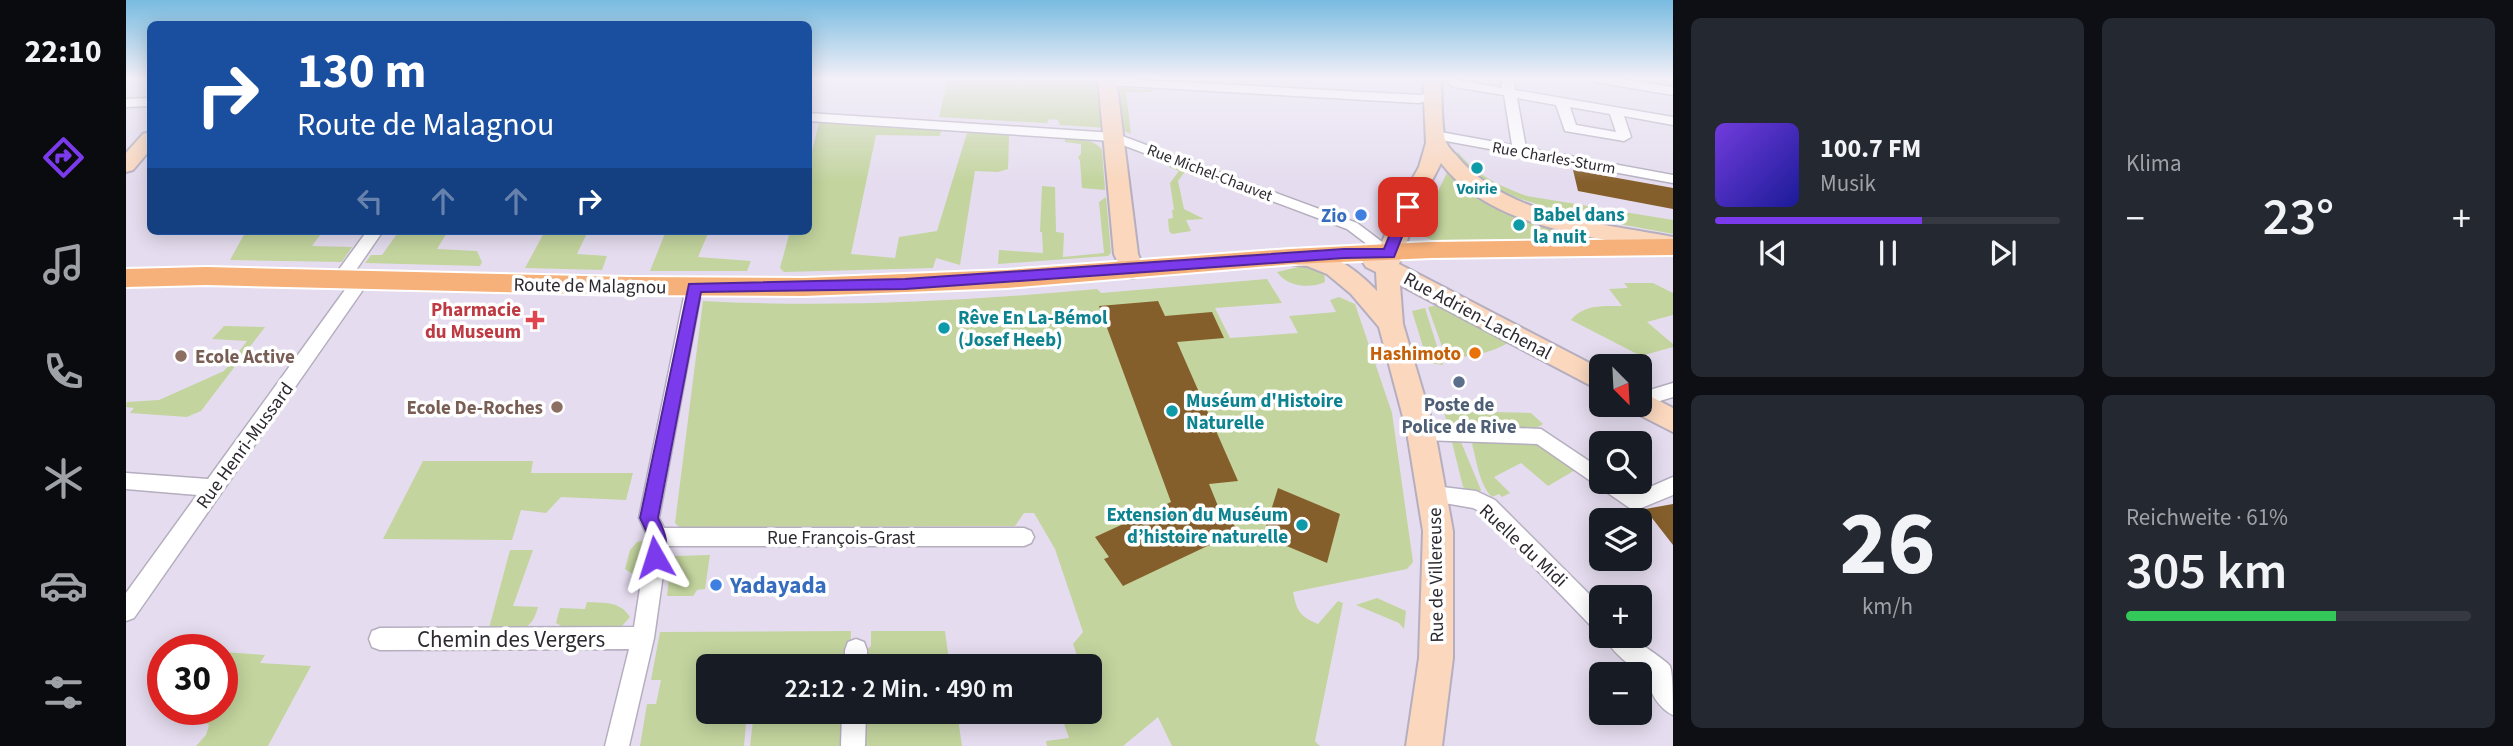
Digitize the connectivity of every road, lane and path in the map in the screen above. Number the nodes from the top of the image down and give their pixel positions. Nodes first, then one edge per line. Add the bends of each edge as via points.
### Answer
1 (1616, 112) edge
2 (1111, 113) edge
3 (1434, 113) edge
4 (1513, 113) edge
5 (1565, 113) edge
6 (1621, 113) edge
7 (812, 117) edge
8 (1673, 121) edge
9 (1114, 137) junction
10 (1436, 139) junction
11 (147, 142) edge
12 (1520, 151) junction
13 (126, 166) edge
14 (1673, 179) edge
15 (374, 235) edge
16 (1673, 246) edge
17 (1388, 260) junction
18 (1350, 264) junction
19 (1132, 270) junction
20 (126, 278) edge
21 (351, 279) junction
22 (694, 287) junction
23 (1391, 324) junction
24 (1589, 374) edge
25 (1673, 390) edge
26 (1652, 397) edge
27 (1652, 408) edge
28 (1673, 421) edge
29 (1422, 432) junction
30 (1589, 470) edge
31 (126, 481) edge
32 (1673, 485) edge
33 (213, 488) junction
34 (1434, 494) junction
35 (1623, 494) edge
36 (658, 537) junction
37 (1024, 537) dead end
38 (1589, 609) edge
39 (126, 611) edge
40 (643, 638) junction
41 (380, 639) dead end
42 (1628, 648) edge
43 (1669, 688) edge
44 (854, 724) edge
45 (617, 746) edge
46 (853, 746) edge
47 (1424, 746) edge

1 - 5 street via 1624,137 1570,128
2 - 9 main road
3 - 10 main road
4 - 12 street
6 - 8 street
7 - 9 street, Rue Michel-Chauvet
9 - 17 street, Rue Michel-Chauvet via 1352,226
9 - 19 main road via 1126,254
10 - 12 street, Rue Charles-Sturm
10 - 16 main road via 1449,164 1462,176 1509,204 1556,220
10 - 17 main road via 1429,167
11 - 13 main road
12 - 14 street, Rue Charles-Sturm
15 - 21 street, Rue Henri-Mussard
16 - 17 main road, Route de Malagnou via 1439,250
17 - 18 main road, Route de Malagnou
17 - 23 main road, Rue de Villereuse
17 - 24 main road, Rue Adrien-Lachenal
18 - 19 main road, Route de Malagnou via 1294,257
18 - 23 main road, Rue de Villereuse
19 - 22 main road, Route de Malagnou via 905,284
20 - 21 main road, Route de Malagnou
21 - 22 main road, Route de Malagnou
21 - 33 street, Rue Henri-Mussard
22 - 36 street via 649,518
23 - 29 main road, Rue de Villereuse
25 - 26 street
27 - 28 main road
29 - 30 street via 1541,437
29 - 34 main road, Rue de Villereuse
31 - 33 street
32 - 35 street via 1634,502
33 - 39 street, Rue Henri-Mussard
34 - 38 street, Ruelle du Midi via 1488,506
34 - 47 main road, Rue de Villereuse via 1438,531 1436,658
36 - 37 street, Rue François-Grast
36 - 40 street
40 - 41 street, Chemin des Vergers
40 - 45 street
42 - 43 street via 1661,672
44 - 46 street

